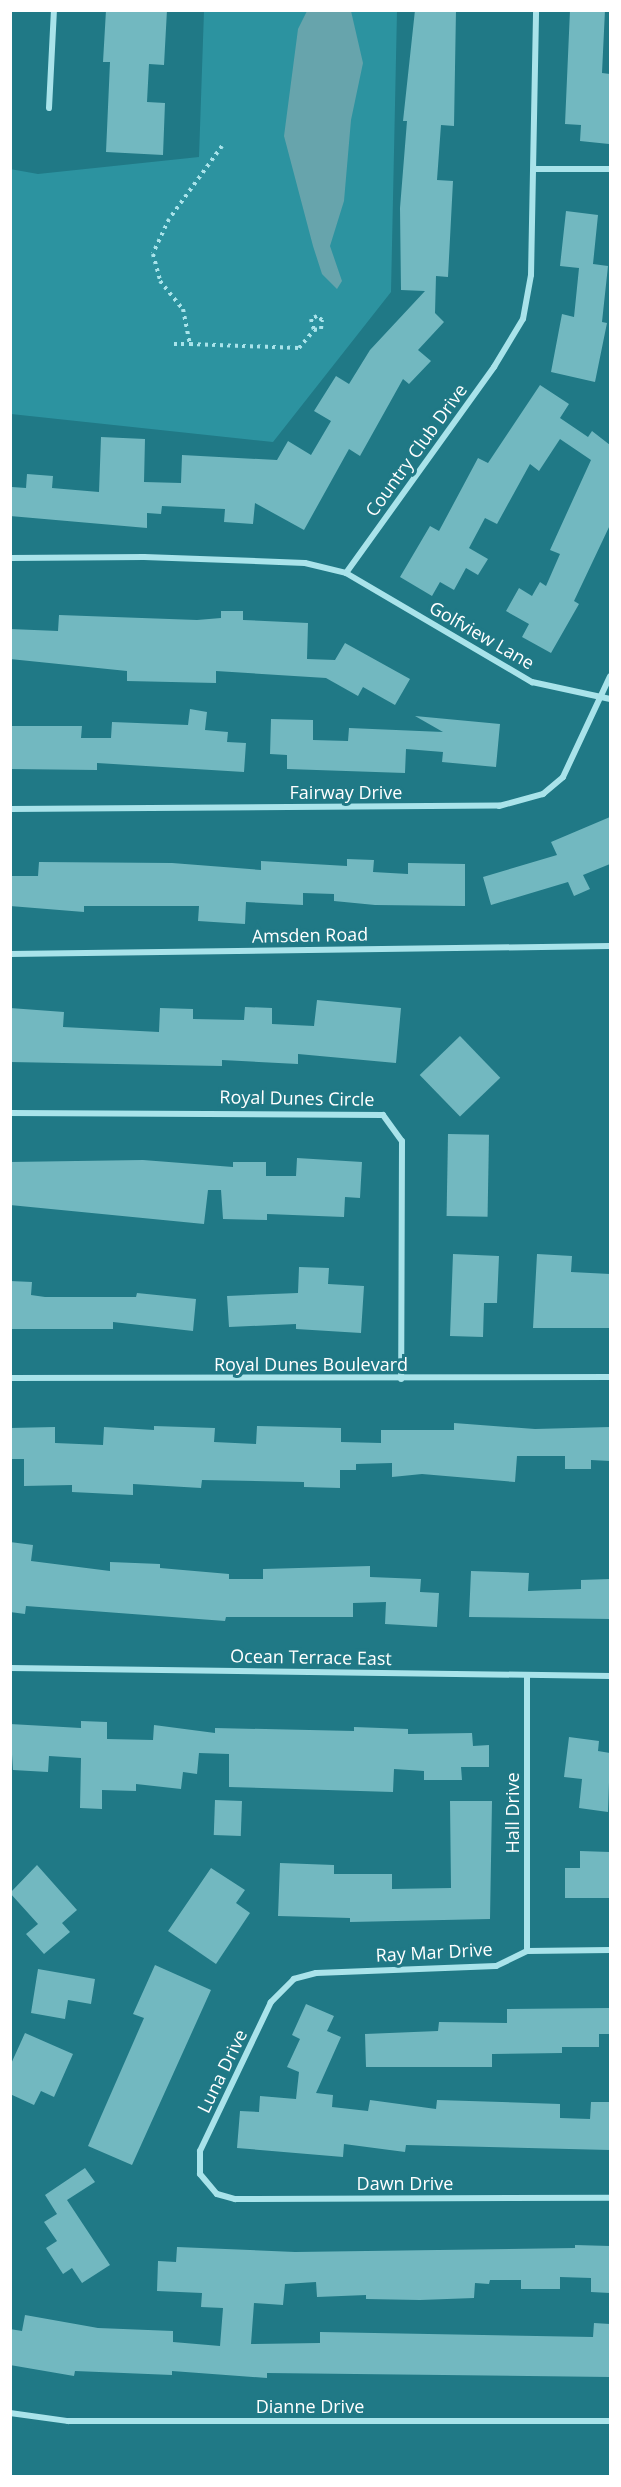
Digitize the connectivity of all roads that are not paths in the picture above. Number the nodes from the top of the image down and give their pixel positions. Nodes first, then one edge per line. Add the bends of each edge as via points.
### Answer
1 (54, 10) edge
2 (536, 10) edge
3 (49, 108) dead end
4 (534, 169) junction
5 (610, 169) edge
6 (10, 558) edge
7 (346, 573) junction
8 (610, 676) edge
9 (600, 699) junction
10 (610, 699) edge
11 (10, 809) edge
12 (610, 946) edge
13 (10, 954) edge
14 (10, 1113) edge
15 (610, 1377) edge
16 (10, 1378) edge
17 (401, 1379) junction
18 (10, 1668) edge
19 (527, 1675) junction
20 (610, 1676) edge
21 (610, 1950) edge
22 (527, 1951) junction
23 (294, 1979) joint
24 (205, 2183) joint
25 (610, 2198) edge
26 (10, 2414) edge
27 (610, 2421) edge

1 - 3 street
2 - 4 street, Country Club Drive
4 - 5 street
4 - 7 street, Country Club Drive via 531,274 523,319 494,367
6 - 7 street via 144,556 305,563
7 - 9 street, Golfview Lane via 532,682
8 - 9 street, Fairway Drive
9 - 10 street, Golfview Lane
9 - 11 street, Fairway Drive via 563,777 543,794 499,806
12 - 13 street, Amsden Road
14 - 17 street, Royal Dunes Circle via 383,1115 402,1141
15 - 17 street, Royal Dunes Boulevard
16 - 17 street, Royal Dunes Boulevard
18 - 19 street, Ocean Terrace East
19 - 20 street, Ocean Terrace East
19 - 22 street, Hall Drive
21 - 22 street, Ray Mar Drive
22 - 23 street, Ray Mar Drive via 496,1966 316,1973
23 - 24 street, Luna Drive via 271,2002 200,2151 200,2174
24 - 25 street, Dawn Drive via 217,2194 235,2199
26 - 27 street, Dianne Drive via 68,2421

